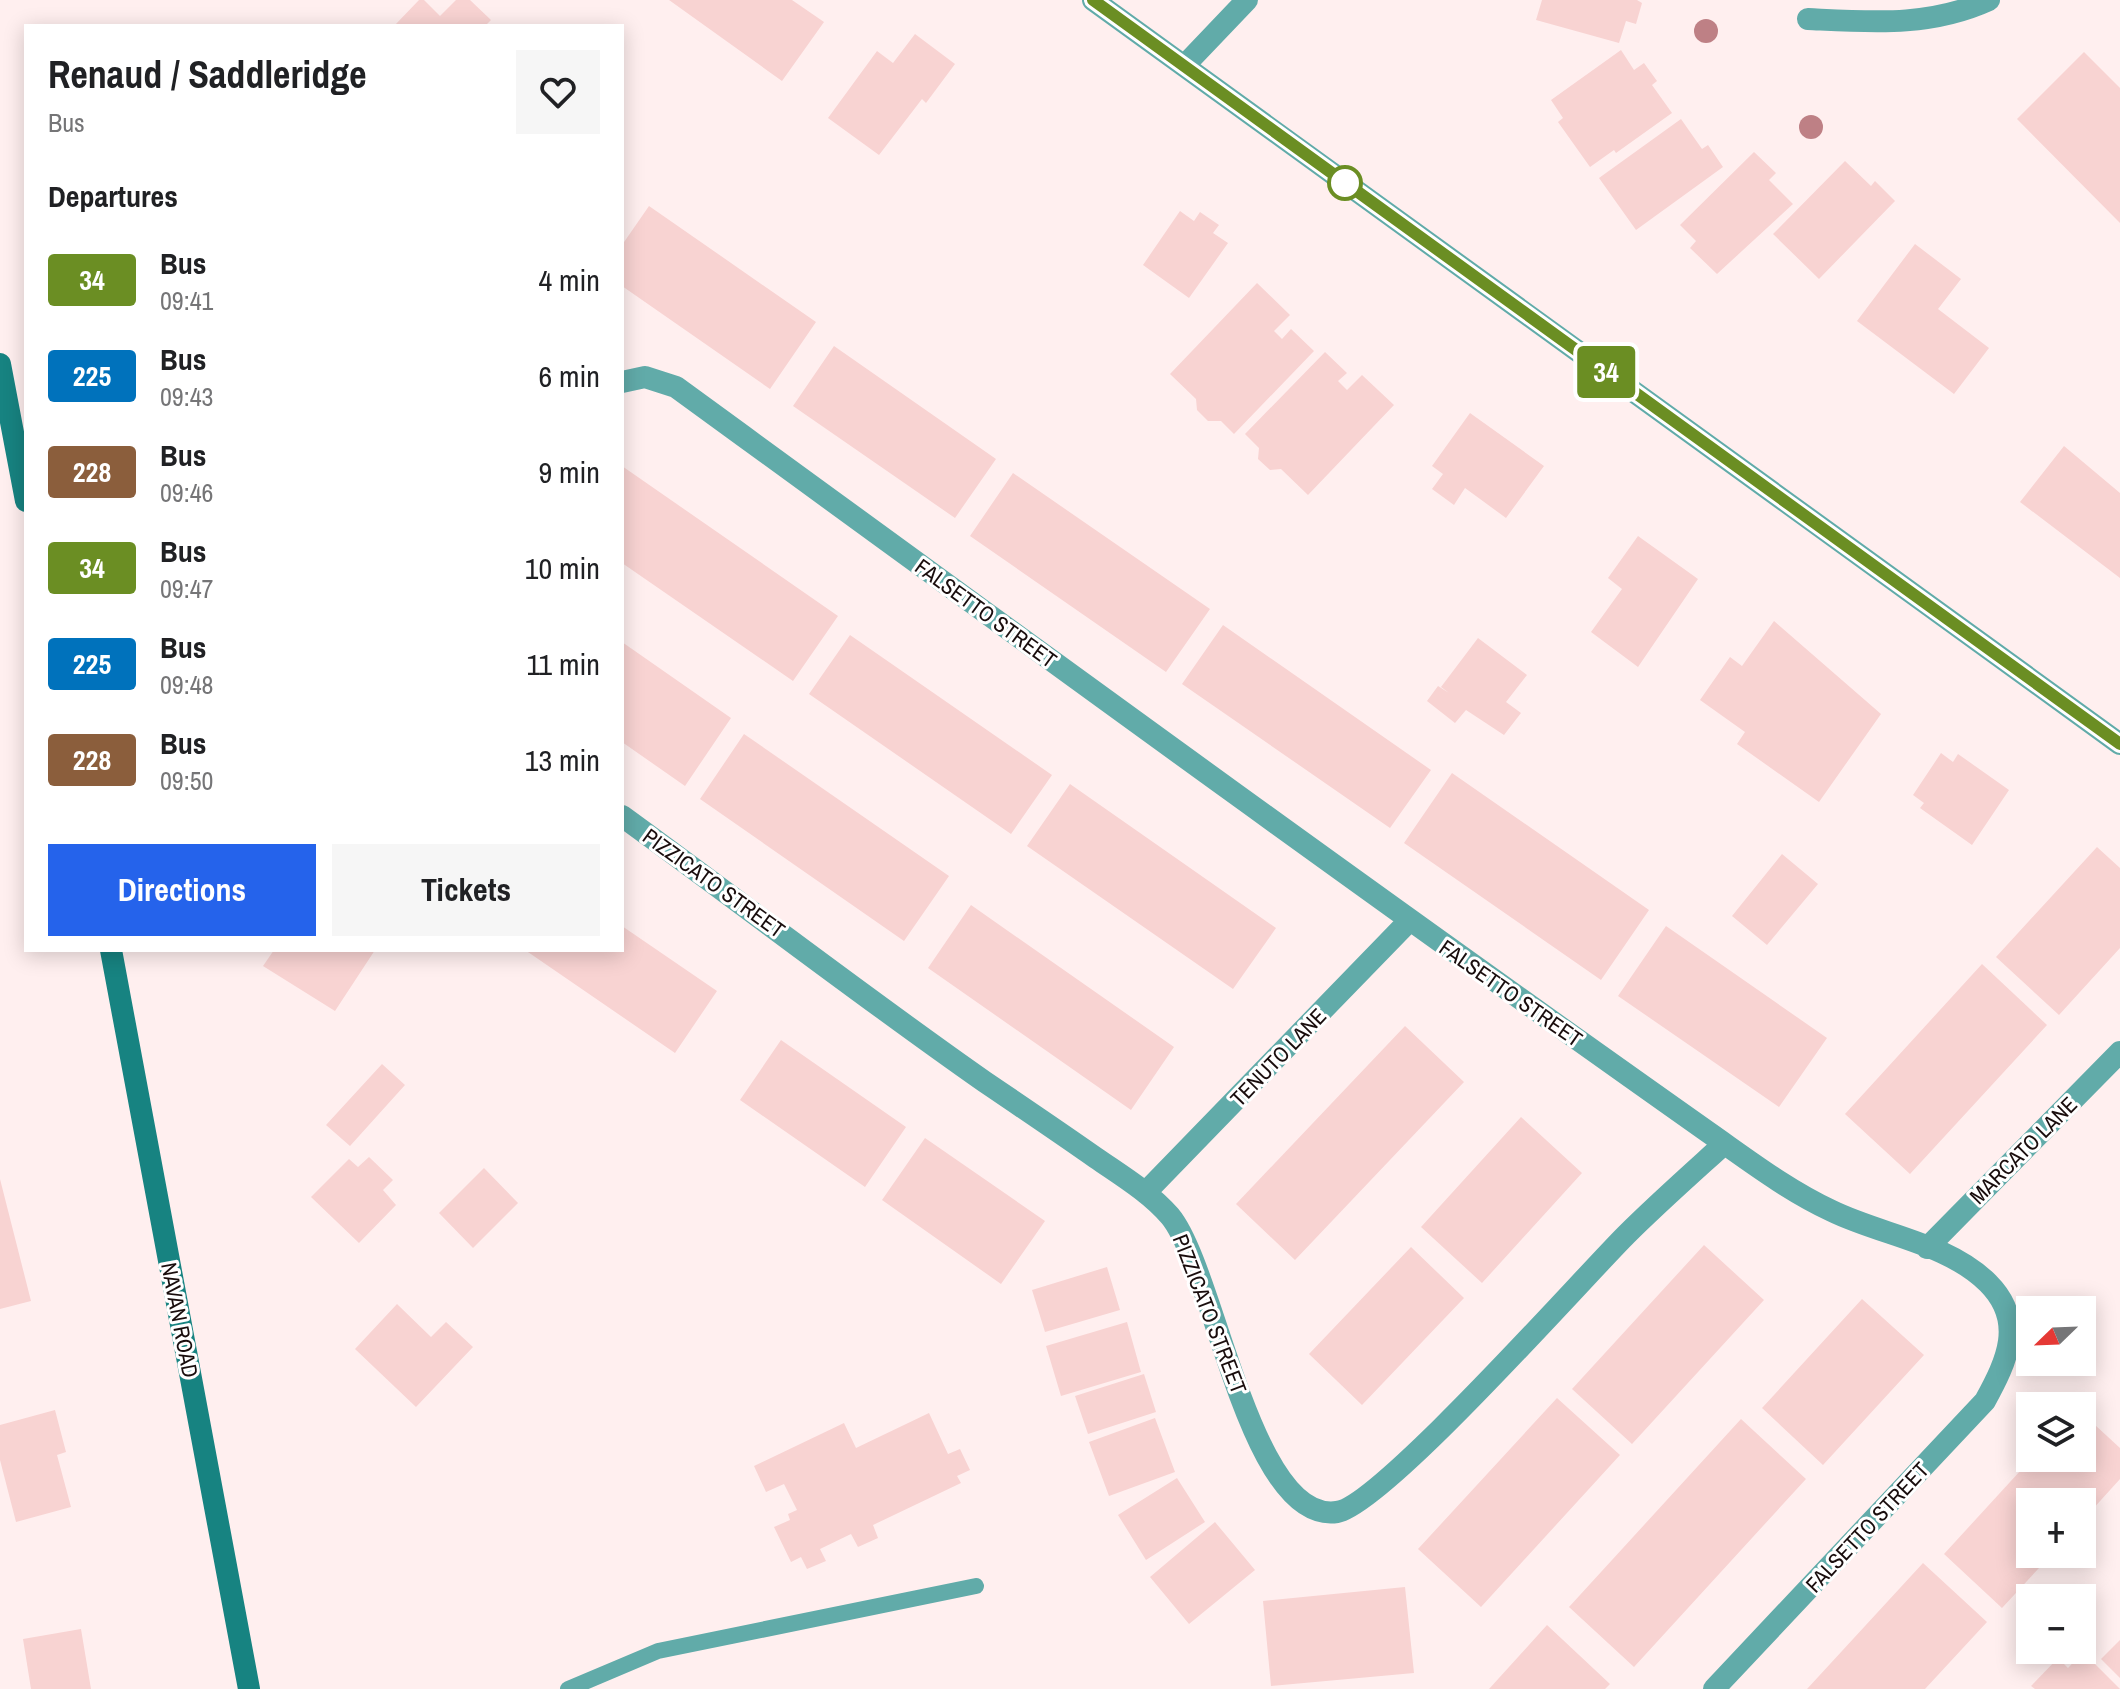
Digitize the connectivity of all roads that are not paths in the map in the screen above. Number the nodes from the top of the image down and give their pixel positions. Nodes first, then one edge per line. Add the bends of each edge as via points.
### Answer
1 (1093, 0) edge
2 (1247, 0) edge
3 (1989, 0) edge
4 (1808, 19) dead end
5 (1184, 66) junction
6 (0, 364) edge
7 (624, 382) edge
8 (24, 490) edge
9 (2120, 744) edge
10 (624, 817) edge
11 (1409, 921) junction
12 (111, 952) edge
13 (2120, 1052) edge
14 (1724, 1144) junction
15 (1146, 1192) junction
16 (1927, 1248) junction
17 (976, 1586) dead end
18 (249, 1689) edge
19 (568, 1689) edge
20 (1714, 1689) edge

1 - 5 street
2 - 5 street
3 - 4 street via 1960,13 1891,23
5 - 9 street
6 - 8 main road
7 - 11 street, FALSETTO STREET via 645,377 676,387
10 - 15 street, PIZZICATO STREET
11 - 14 street, FALSETTO STREET
11 - 15 street, TENUTO LANE
12 - 18 main road, NAVAN ROAD
13 - 16 street, MARCATO LANE
14 - 15 street, PIZZICATO STREET via 1628,1233 1419,1450 1356,1505 1334,1513 1309,1506 1278,1479 1257,1441 1183,1234
14 - 16 street, FALSETTO STREET via 1830,1210
16 - 20 street, FALSETTO STREET via 1963,1263 1990,1285 2007,1313 2011,1340 2004,1367 1985,1401
17 - 19 lane via 658,1651

